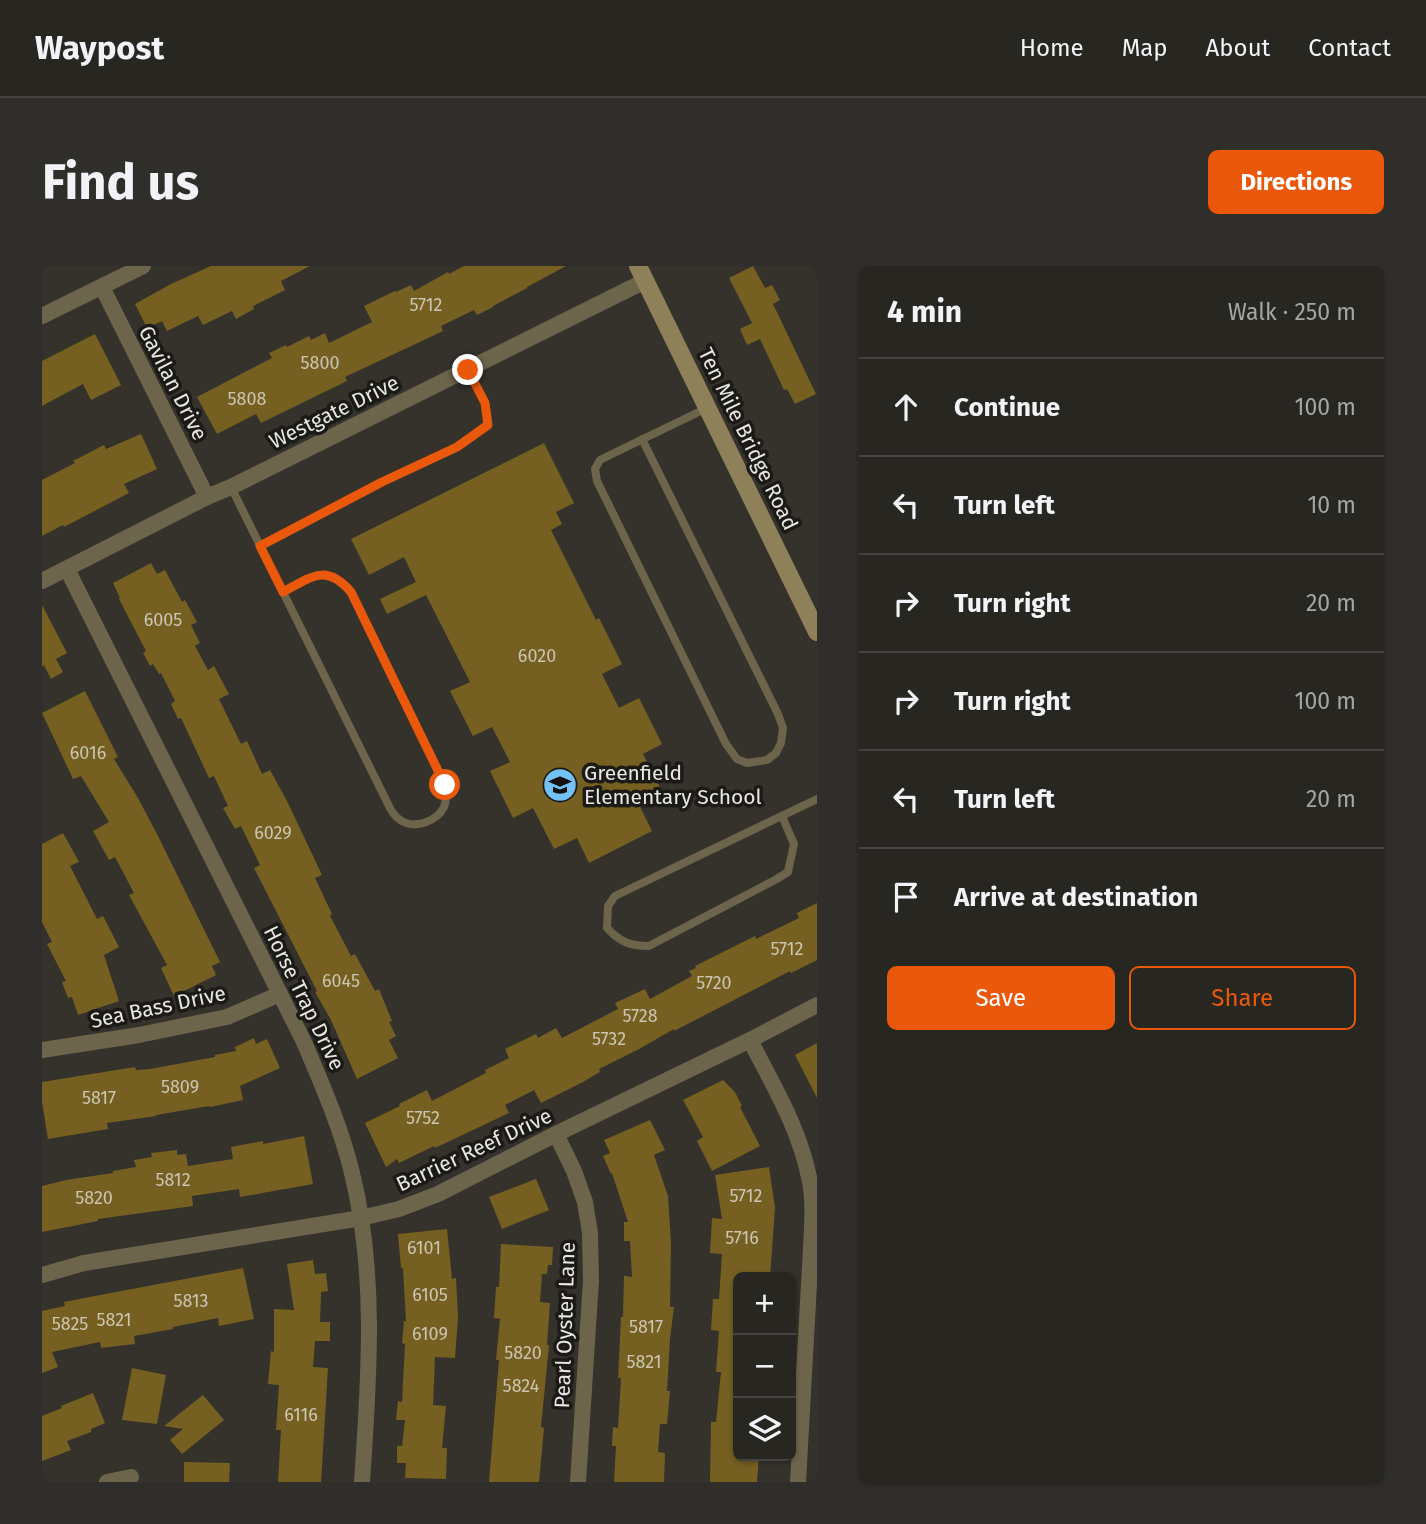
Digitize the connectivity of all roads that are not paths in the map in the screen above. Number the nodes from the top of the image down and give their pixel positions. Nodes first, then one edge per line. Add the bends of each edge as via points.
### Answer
1 (144, 266) edge
2 (641, 274) edge
3 (102, 287) junction
4 (42, 316) edge
5 (468, 370) junction
6 (707, 408) junction
7 (642, 439) junction
8 (231, 487) junction
9 (207, 497) junction
10 (260, 546) junction
11 (67, 569) junction
12 (42, 581) edge
13 (283, 592) junction
14 (817, 632) edge
15 (817, 800) edge
16 (782, 816) junction
17 (280, 994) junction
18 (817, 1005) edge
19 (750, 1040) junction
20 (43, 1046) edge
21 (556, 1134) junction
22 (361, 1218) junction
23 (42, 1275) edge
24 (131, 1477) dead end
25 (107, 1482) edge
26 (362, 1482) edge
27 (578, 1482) edge
28 (798, 1482) edge

1 - 3 street
2 - 5 street, Westgate Drive
2 - 6 street, Ten Mile Bridge Road
3 - 4 street
3 - 9 street, Gavilan Drive
5 - 8 street, Westgate Drive
5 - 10 lane via 485,403 488,425 457,447
6 - 7 lane
6 - 14 street, Ten Mile Bridge Road
7 - 7 lane via 600,460 595,469 597,481 721,735 737,759 747,763 766,760 781,743 783,728 778,714
8 - 9 street, Westgate Drive
8 - 10 lane
9 - 11 street, Westgate Drive
10 - 13 lane
11 - 12 street, Westgate Drive
11 - 17 street, Horse Trap Drive
13 - 13 lane via 393,812 409,824 433,818 443,809 445,785 351,592 326,575 316,575
15 - 16 lane
16 - 16 lane via 615,896 608,906 607,928 628,944 649,946 788,872 794,844
17 - 20 street, Sea Bass Drive via 226,1017
17 - 22 street, Horse Trap Drive via 322,1083 352,1171
18 - 19 street, Barrier Reef Drive
19 - 21 street, Barrier Reef Drive
19 - 28 street via 793,1123 810,1184 811,1248
21 - 22 street, Barrier Reef Drive via 438,1194
21 - 27 street, Pearl Oyster Lane via 585,1202 590,1233
22 - 23 street, Barrier Reef Drive via 84,1263
22 - 26 street, Horse Trap Drive via 369,1310
24 - 25 street

